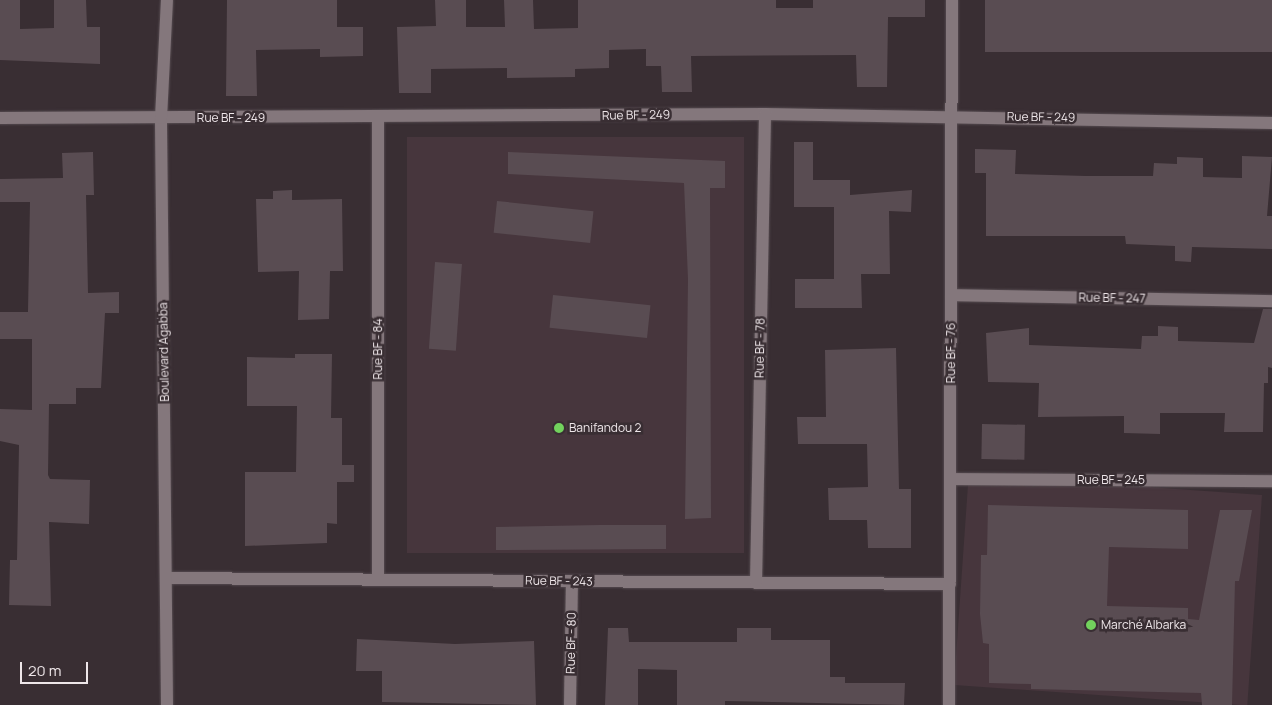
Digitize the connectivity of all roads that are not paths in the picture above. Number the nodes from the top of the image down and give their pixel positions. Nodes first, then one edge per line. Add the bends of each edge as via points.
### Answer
1 (167, 0) edge
2 (952, 0) edge
3 (765, 114) junction
4 (952, 115) junction
5 (0, 118) edge
6 (162, 118) junction
7 (378, 118) junction
8 (1272, 124) edge
9 (951, 295) junction
10 (1272, 301) edge
11 (951, 479) junction
12 (1272, 481) edge
13 (167, 578) junction
14 (378, 579) junction
15 (572, 581) junction
16 (756, 582) junction
17 (950, 584) junction
18 (167, 705) edge
19 (570, 705) edge
20 (950, 705) edge

1 - 6 street, Boulevard Agabba
2 - 4 street, Rue BF - 76
3 - 4 street, Rue BF - 249
3 - 7 street, Rue BF - 249
3 - 16 street, Rue BF - 78
4 - 8 street, Rue BF - 249
4 - 9 street, Rue BF - 76
5 - 6 street, Rue BF - 249
6 - 7 street, Rue BF - 249
6 - 13 street, Boulevard Agabba
7 - 14 street, Rue BF - 84
9 - 10 street, Rue BF - 247
9 - 11 street, Rue BF - 76
11 - 12 street, Rue BF - 245
11 - 17 street, Rue BF - 76
13 - 14 street, Rue BF - 243
13 - 18 street, Boulevard Agabba
14 - 15 street, Rue BF - 243
15 - 16 street, Rue BF - 243
15 - 19 street, Rue BF - 80
16 - 17 street, Rue BF - 243
17 - 20 street, Rue BF - 76

